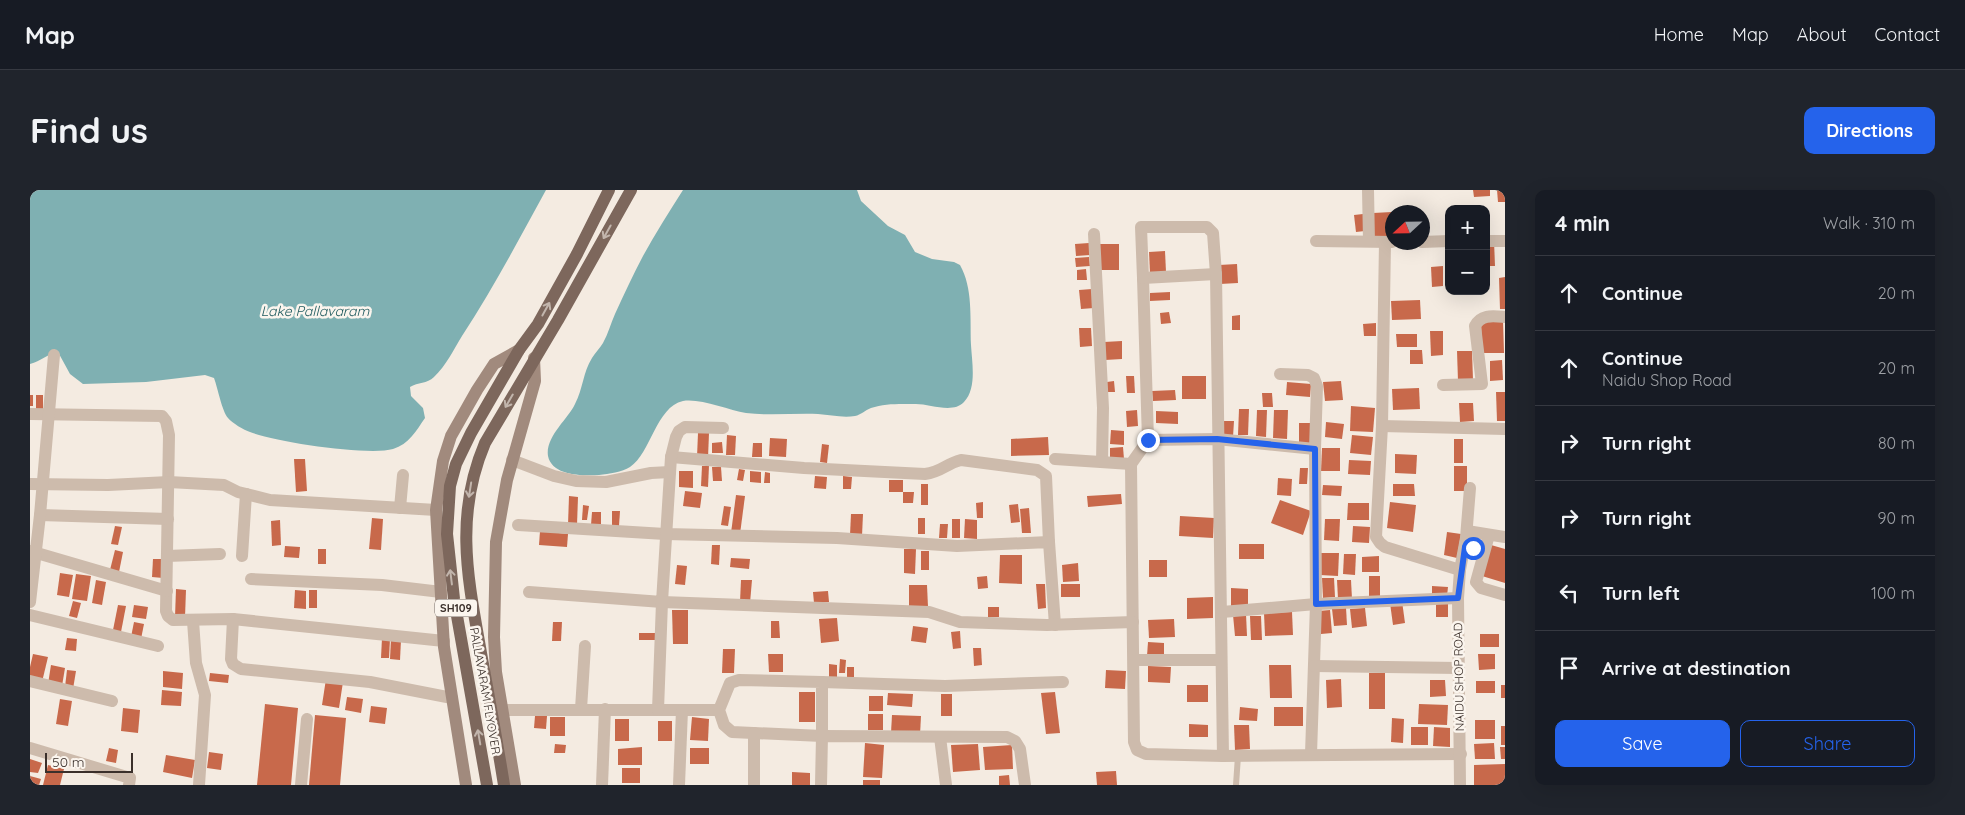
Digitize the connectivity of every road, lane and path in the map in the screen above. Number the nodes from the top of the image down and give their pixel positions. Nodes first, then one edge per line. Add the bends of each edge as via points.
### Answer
1 (610, 190) edge
2 (631, 190) edge
3 (1368, 190) edge
4 (1094, 234) dead end
5 (1316, 241) dead end
6 (1369, 241) junction
7 (1490, 241) edge
8 (1505, 241) edge
9 (1385, 242) edge
10 (1430, 242) edge
11 (1445, 242) edge
12 (1389, 250) edge
13 (1216, 274) junction
14 (1143, 278) junction
15 (1505, 317) edge
16 (519, 350) junction
17 (54, 355) dead end
18 (534, 358) junction
19 (1280, 374) dead end
20 (1443, 384) dead end
21 (30, 414) edge
22 (48, 414) junction
23 (1382, 426) junction
24 (723, 428) dead end
25 (1505, 429) edge
26 (1217, 439) junction
27 (1148, 440) junction
28 (1315, 449) junction
29 (672, 457) junction
30 (1055, 459) dead end
31 (512, 460) junction
32 (1102, 462) junction
33 (1131, 464) junction
34 (670, 472) junction
35 (403, 475) dead end
36 (169, 482) junction
37 (36, 484) edge
38 (1470, 488) dead end
39 (246, 494) junction
40 (400, 508) junction
41 (436, 510) junction
42 (40, 516) junction
43 (168, 519) junction
44 (518, 525) dead end
45 (1467, 531) junction
46 (665, 534) junction
47 (1484, 534) junction
48 (1505, 537) edge
49 (1049, 542) junction
50 (1476, 548) junction
51 (32, 552) edge
52 (220, 554) dead end
53 (168, 556) junction
54 (242, 556) dead end
55 (1460, 572) junction
56 (251, 579) dead end
57 (167, 591) junction
58 (441, 592) junction
59 (529, 592) dead end
60 (1458, 593) junction
61 (1505, 595) edge
62 (30, 602) edge
63 (662, 602) junction
64 (1316, 604) junction
65 (1222, 612) junction
66 (30, 615) edge
67 (233, 619) junction
68 (193, 621) junction
69 (1133, 622) junction
70 (1055, 625) junction
71 (444, 641) junction
72 (158, 646) dead end
73 (585, 646) dead end
74 (1134, 660) junction
75 (1220, 660) junction
76 (1314, 666) junction
77 (1458, 668) junction
78 (30, 681) edge
79 (822, 682) junction
80 (1063, 682) dead end
81 (452, 698) junction
82 (112, 701) dead end
83 (581, 709) junction
84 (604, 709) junction
85 (502, 710) junction
86 (658, 710) junction
87 (682, 710) junction
88 (719, 710) junction
89 (307, 719) dead end
90 (754, 733) junction
91 (822, 736) junction
92 (940, 738) junction
93 (30, 748) edge
94 (1311, 754) junction
95 (1461, 754) junction
96 (1223, 756) junction
97 (1238, 756) junction
98 (129, 785) edge
99 (199, 785) edge
100 (301, 785) edge
101 (466, 785) edge
102 (488, 785) edge
103 (504, 785) edge
104 (515, 785) edge
105 (602, 785) edge
106 (679, 785) edge
107 (754, 785) edge
108 (821, 785) edge
109 (946, 785) edge
110 (1025, 785) edge
111 (1236, 785) edge
112 (1460, 785) edge

16 -> 1 main road, SH109 via 538,324
2 -> 18 main road, SH109
3 - 6 street
4 - 32 street via 1103,408
5 - 6 street
6 - 9 street
7 - 8 street
10 - 11 street
12 - 23 street
13 - 14 street
13 - 14 street via 1213,234 1207,227 1141,227
13 - 26 street
14 - 27 street
15 - 20 street via 1487,316 1474,326 1482,384
16 - 41 street via 494,364 451,436 443,461
102 -> 16 main road, PALLAVARAM FLYOVER / SH109 via 454,599 447,534 450,486 456,464 471,433
17 - 22 street
18 - 31 street via 535,381
18 -> 103 main road, PALLAVARAM FLYOVER / SH109 via 476,464 465,529 471,594
19 - 28 street via 1314,378 1317,386
21 - 22 street
22 - 36 street via 162,416 169,435
22 - 37 street
23 - 25 street
23 - 55 street via 1376,537 1385,547
24 - 29 street via 685,427 676,437
26 - 27 street
26 - 28 street
26 - 65 street
27 - 33 street
28 - 64 street
29 - 34 street
29 - 49 street via 925,474 940,472 950,463 961,460 1038,470 1046,476
30 - 32 street
31 - 34 street via 576,481 606,482
31 - 85 street via 496,542 494,637
32 - 33 street
33 - 69 street
34 - 46 street
35 - 40 street
36 - 37 street
36 - 39 street via 224,485
36 - 43 street
37 - 42 street
38 - 45 street
39 - 40 street via 270,500
39 - 54 street
40 - 41 street
41 - 58 street
42 - 43 street
42 - 51 street
43 - 53 street
44 - 46 street
45 - 47 street
45 - 50 street
46 - 49 street via 837,538 957,546
46 - 63 street
47 - 48 street
47 - 50 street
49 - 70 street
50 - 55 street, NAIDU SHOP ROAD
50 - 61 street via 1476,582 1481,588
51 - 57 street
51 - 62 street
52 - 53 street
53 - 57 street
55 - 60 street, NAIDU SHOP ROAD
56 - 58 street via 382,585
57 - 68 street via 168,616 173,620
58 - 71 street
59 - 63 street
60 - 64 street
60 - 77 street, NAIDU SHOP ROAD
63 - 70 street via 929,612 960,622
63 - 86 street
64 - 65 street
64 - 76 street
65 - 75 street
66 - 72 street
67 - 68 street
67 - 71 street
67 - 81 street via 231,659 241,669 370,682
68 - 99 street via 196,663 205,695
69 - 70 street
69 - 74 street
71 - 81 street
73 - 83 street
74 - 75 street
74 - 96 street via 1134,742 1137,750 1146,754
75 - 96 street
76 - 77 street
76 - 94 street
77 - 95 street, NAIDU SHOP ROAD
78 - 82 street
79 - 80 street via 945,686
79 - 88 street via 730,682
79 - 91 street
81 - 101 street
83 - 84 street
83 - 85 street
84 - 86 street
84 - 105 street
85 - 104 street
86 - 87 street
87 - 88 street
87 - 106 street
88 - 90 street via 724,725 732,732
89 - 100 street
90 - 91 street
90 - 107 street
91 - 92 street
91 - 108 street
92 - 109 street
92 - 110 street via 1007,737 1015,740 1020,748
93 - 98 street via 130,778
94 - 95 street
94 - 97 street
95 - 112 street, NAIDU SHOP ROAD
96 - 97 street
97 - 111 lane

